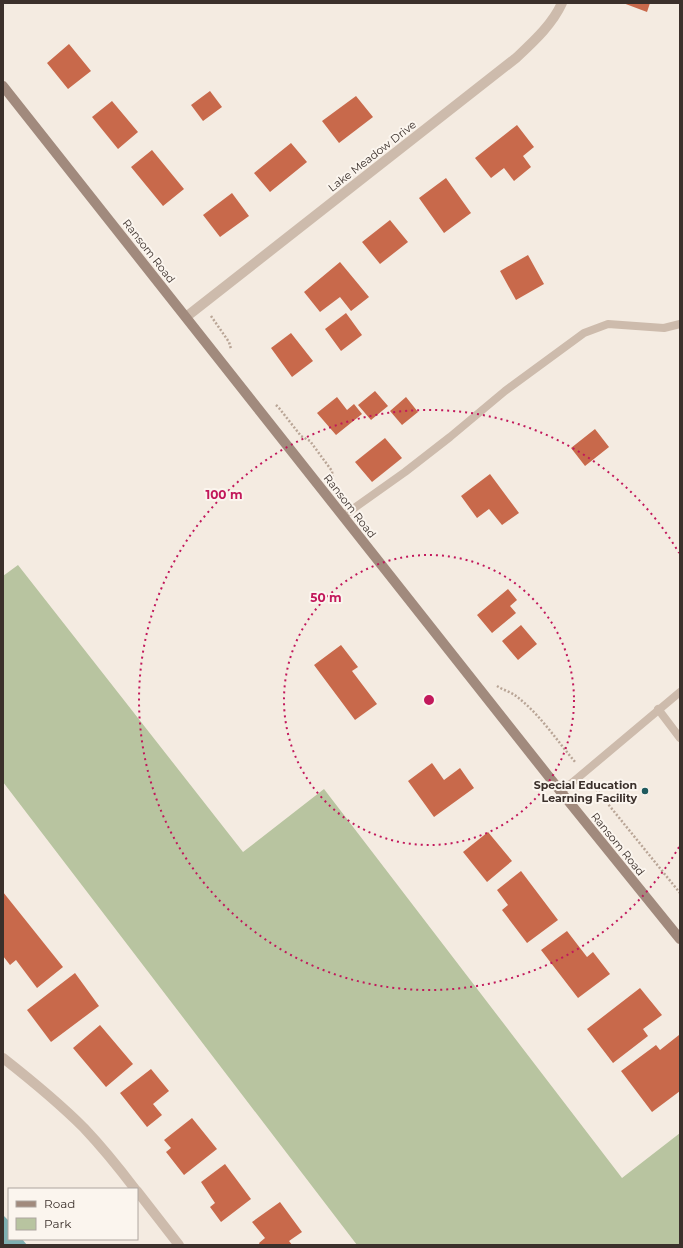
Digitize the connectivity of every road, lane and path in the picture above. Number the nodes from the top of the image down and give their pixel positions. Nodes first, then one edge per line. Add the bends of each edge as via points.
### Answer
1 (562, 3) edge
2 (3, 86) edge
3 (202, 304) junction
4 (186, 317) junction
5 (680, 324) edge
6 (232, 354) dead end
7 (274, 404) dead end
8 (334, 480) dead end
9 (343, 516) junction
10 (494, 684) dead end
11 (680, 692) edge
12 (658, 710) junction
13 (680, 738) edge
14 (584, 773) junction
15 (561, 792) junction
16 (680, 893) edge
17 (680, 939) edge
18 (3, 1058) edge
19 (134, 1188) edge
20 (138, 1193) edge
21 (179, 1245) edge

1 - 3 street, Lake Meadow Drive via 547,26 516,58
2 - 4 main road, Ransom Road
3 - 4 street, Lake Meadow Drive
3 - 6 path via 229,342
4 - 9 main road, Ransom Road
5 - 9 lane via 664,328 608,324 584,333 505,391 405,472
7 - 8 path via 301,436 310,441 332,471
9 - 15 main road, Ransom Road
10 - 14 path via 516,696 530,709
11 - 12 lane
12 - 13 lane
12 - 14 lane
14 - 15 lane
14 - 16 path
15 - 17 main road, Ransom Road
18 - 19 street via 84,1128
20 - 21 street

